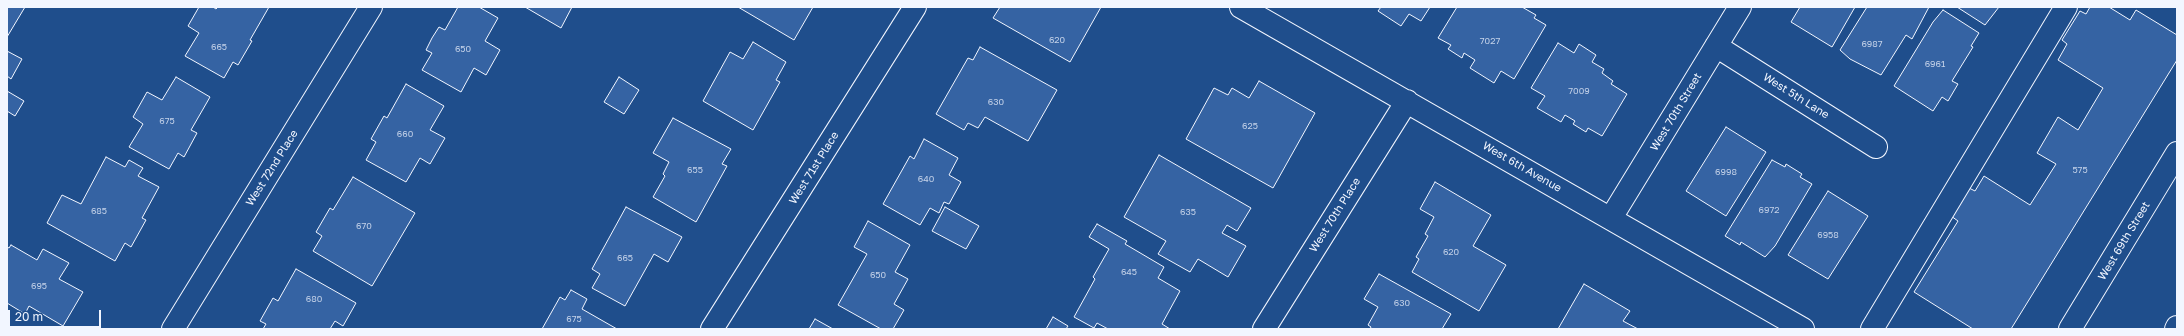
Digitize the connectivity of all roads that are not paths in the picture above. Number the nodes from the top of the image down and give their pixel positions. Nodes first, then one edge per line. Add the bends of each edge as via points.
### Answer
1 (371, 7) edge
2 (915, 7) edge
3 (1241, 7) edge
4 (1740, 7) edge
5 (2066, 7) edge
6 (1716, 46) junction
7 (1407, 101) junction
8 (1876, 147) dead end
9 (2177, 153) edge
10 (1611, 218) junction
11 (173, 329) edge
12 (712, 329) edge
13 (1264, 329) edge
14 (1803, 329) edge
15 (1872, 329) edge
16 (2070, 329) edge

1 - 11 street, West 72nd Place
2 - 12 street, West 71st Place
3 - 7 street, West 6th Avenue
4 - 6 street, West 70th Street
5 - 15 street
6 - 8 street, West 5th Lane
6 - 10 street, West 70th Street
7 - 10 street, West 6th Avenue
7 - 13 street, West 70th Place
9 - 16 street, West 69th Street
10 - 14 street, West 6th Avenue

